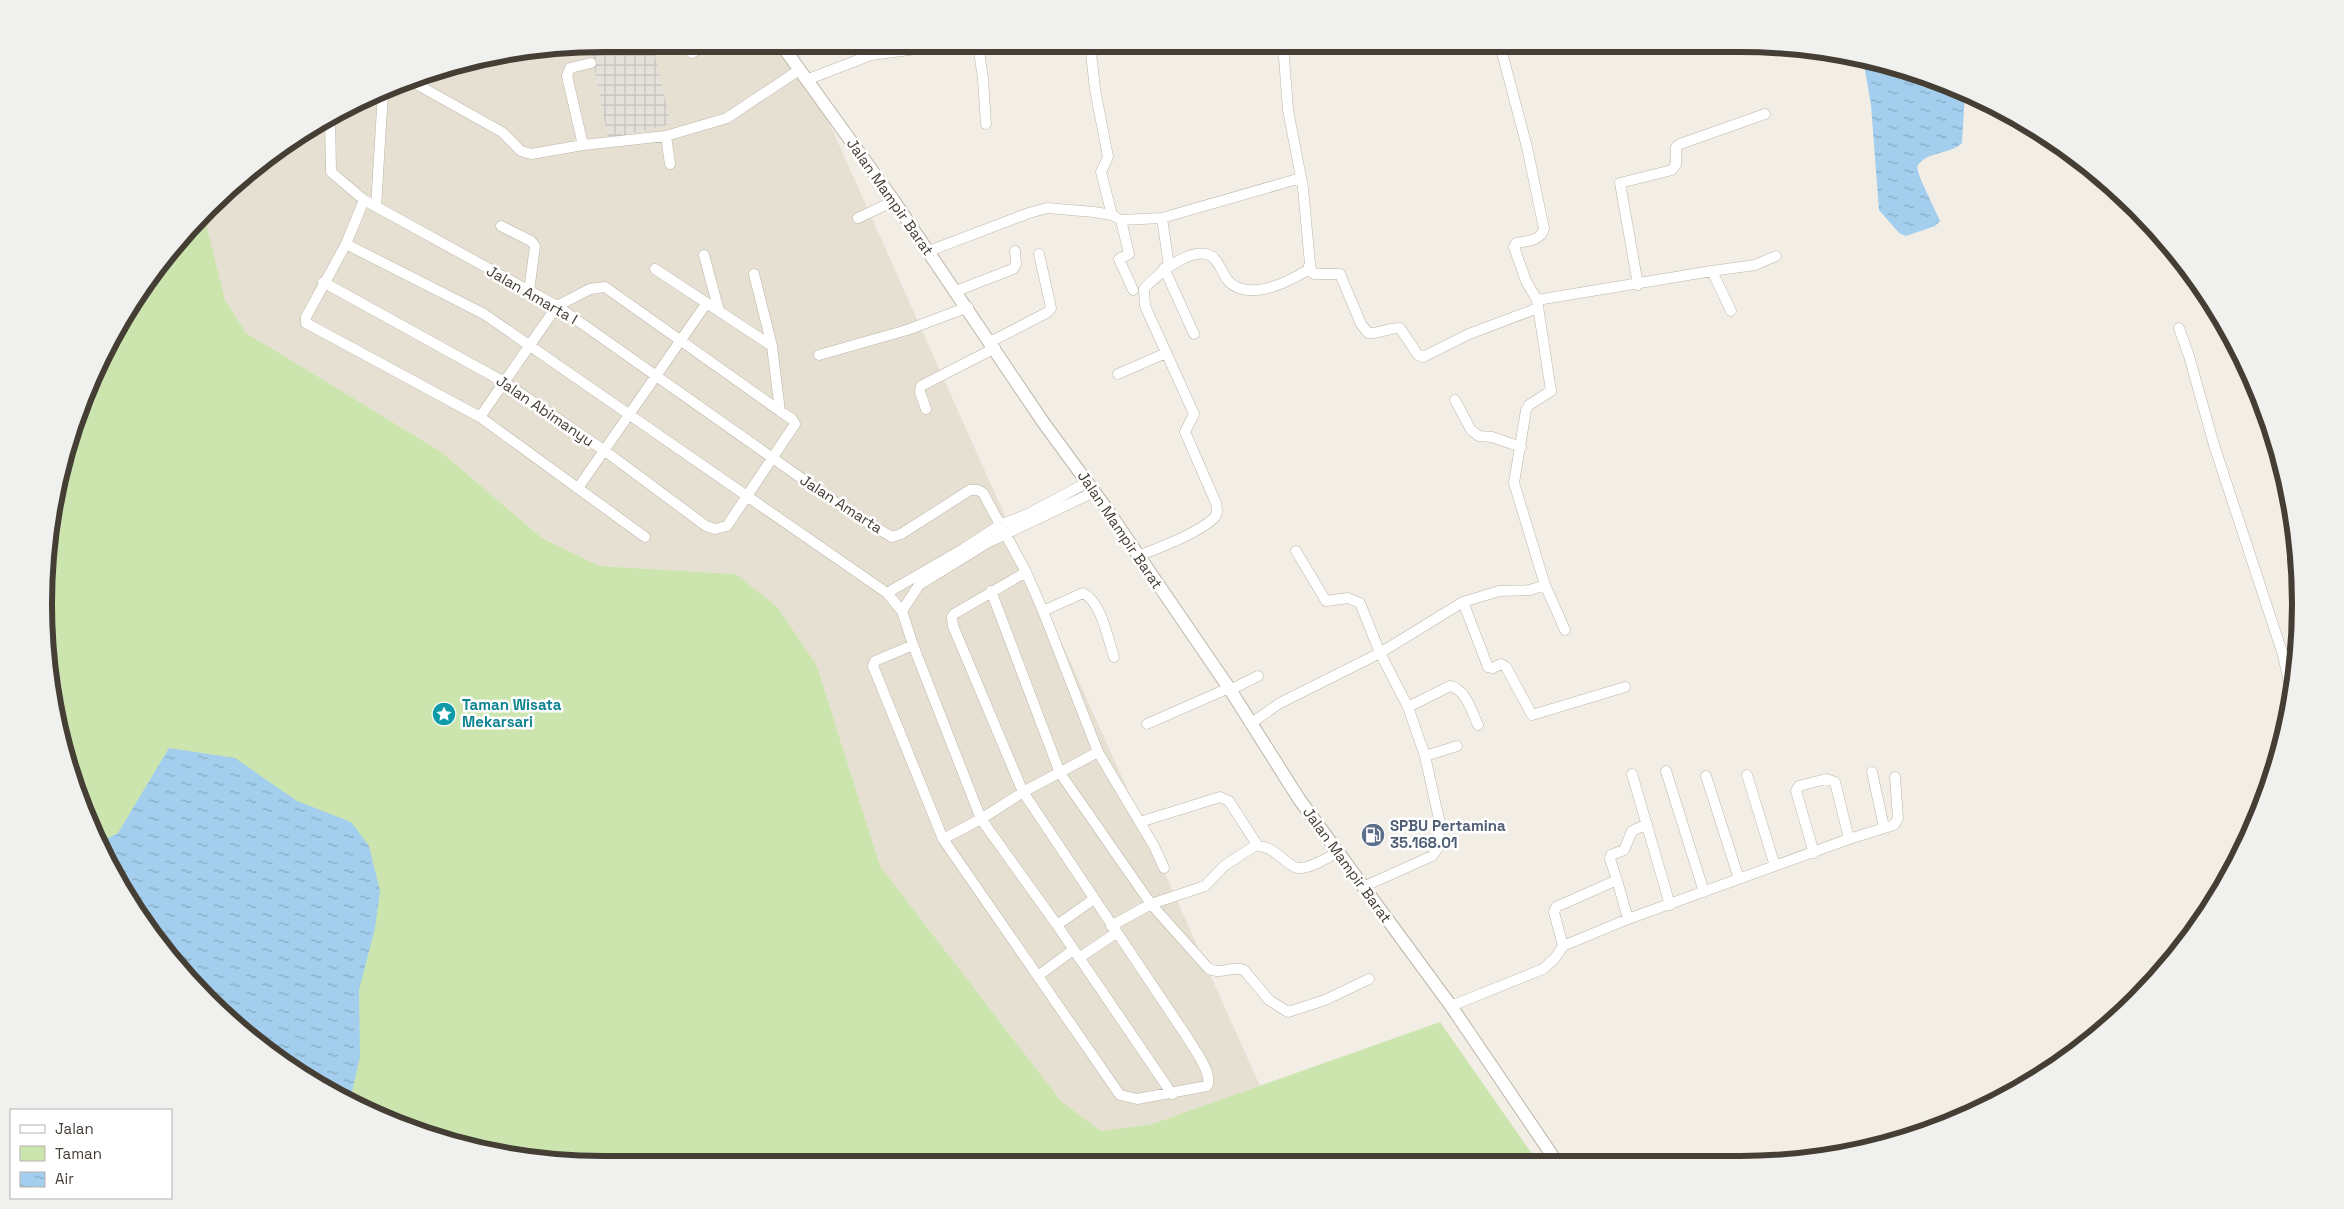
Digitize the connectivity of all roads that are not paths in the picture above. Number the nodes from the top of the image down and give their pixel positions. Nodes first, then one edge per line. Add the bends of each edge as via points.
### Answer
1 (787, 52) edge
2 (885, 52) edge
3 (979, 52) edge
4 (1091, 52) edge
5 (1284, 52) edge
6 (1502, 52) edge
7 (590, 62) dead end
8 (803, 75) junction
9 (418, 85) edge
10 (383, 99) edge
11 (1765, 114) dead end
12 (986, 124) dead end
13 (330, 125) edge
14 (666, 136) junction
15 (583, 145) junction
16 (670, 164) dead end
17 (1301, 178) junction
18 (364, 200) junction
19 (894, 201) junction
20 (376, 207) junction
21 (858, 218) dead end
22 (1116, 218) junction
23 (1162, 218) junction
24 (501, 226) dead end
25 (346, 244) junction
26 (929, 251) junction
27 (1015, 251) dead end
28 (1039, 254) dead end
29 (704, 255) dead end
30 (1776, 256) dead end
31 (1309, 266) junction
32 (1167, 267) junction
33 (655, 269) dead end
34 (1712, 271) junction
35 (754, 274) dead end
36 (323, 282) junction
37 (1638, 285) junction
38 (1133, 290) dead end
39 (529, 291) junction
40 (956, 291) junction
41 (706, 304) junction
42 (1537, 304) junction
43 (557, 306) junction
44 (968, 308) junction
45 (719, 311) junction
46 (1731, 311) dead end
47 (2179, 328) dead end
48 (1194, 334) dead end
49 (680, 341) junction
50 (529, 344) junction
51 (993, 345) junction
52 (772, 346) junction
53 (1166, 353) junction
54 (819, 355) dead end
55 (1118, 374) dead end
56 (655, 377) junction
57 (504, 382) junction
58 (1454, 400) dead end
59 (926, 409) dead end
60 (780, 411) junction
61 (630, 414) junction
62 (480, 417) junction
63 (1521, 447) junction
64 (605, 451) junction
65 (774, 458) junction
66 (1091, 487) junction
67 (578, 488) junction
68 (747, 498) junction
69 (1002, 529) junction
70 (645, 537) dead end
71 (1296, 551) dead end
72 (1138, 556) junction
73 (1026, 572) junction
74 (916, 582) junction
75 (1545, 585) junction
76 (991, 591) junction
77 (887, 593) junction
78 (1463, 602) junction
79 (902, 611) junction
80 (1043, 611) junction
81 (1565, 630) dead end
82 (913, 645) junction
83 (1380, 653) junction
84 (1114, 658) dead end
85 (2287, 674) edge
86 (1258, 676) dead end
87 (1625, 687) dead end
88 (1230, 689) junction
89 (1408, 707) junction
90 (1147, 724) dead end
91 (1250, 724) junction
92 (1478, 725) dead end
93 (1457, 746) dead end
94 (1098, 752) junction
95 (1425, 756) junction
96 (1666, 772) dead end
97 (1872, 772) dead end
98 (1060, 773) junction
99 (1632, 774) dead end
100 (1747, 774) dead end
101 (1706, 776) dead end
102 (1895, 777) dead end
103 (1023, 792) junction
104 (981, 819) junction
105 (1140, 822) junction
106 (1647, 824) junction
107 (1884, 827) junction
108 (943, 839) junction
109 (1848, 839) junction
110 (1258, 846) junction
111 (1339, 852) junction
112 (1814, 853) junction
113 (1775, 866) junction
114 (1164, 868) dead end
115 (1739, 879) junction
116 (1617, 880) junction
117 (1362, 888) junction
118 (1704, 892) junction
119 (1094, 899) junction
120 (1151, 904) junction
121 (1670, 905) junction
122 (1628, 919) junction
123 (1057, 925) junction
124 (1114, 929) junction
125 (1562, 946) junction
126 (1076, 954) junction
127 (1038, 976) junction
128 (1369, 979) dead end
129 (1454, 1011) junction
130 (1172, 1094) junction
131 (1553, 1156) edge

1 - 8 street, Jalan Mampir Barat
2 - 8 street
3 - 12 street
4 - 22 street via 1108,157 1102,172
5 - 17 street via 1288,110
6 - 42 street via 1544,229 1537,238 1516,243 1514,247
7 - 15 street via 570,68 567,76
8 - 14 street via 727,118
8 - 19 street, Jalan Mampir Barat
9 - 15 street via 502,132 522,151 538,153
10 - 20 street
11 - 37 street via 1680,144 1676,147 1676,164 1672,170 1620,183
13 - 18 street, Jalan Amarta I via 331,172
14 - 15 street
14 - 16 street
17 - 23 street
17 - 31 street
18 - 20 street, Jalan Amarta I
18 - 25 street
19 - 21 street
19 - 26 street, Jalan Mampir Barat
20 - 39 street, Jalan Amarta I
22 - 23 street
22 - 26 street via 1094,212 1047,208
22 - 38 street via 1129,254 1119,259
23 - 32 street
24 - 39 street via 536,246
25 - 36 street
25 - 50 street via 484,314
26 - 40 street, Jalan Mampir Barat
27 - 40 street via 1013,269
28 - 51 street via 1051,308
29 - 45 street
30 - 34 street via 1755,264
31 - 32 street via 1308,270 1286,282 1252,290 1238,288 1224,277 1217,261 1201,252
31 - 42 street via 1314,274 1340,274 1368,333 1400,328 1423,358
32 - 48 street
32 - 53 street via 1144,289 1143,295
33 - 41 street
34 - 37 street
34 - 46 street
35 - 52 street
36 - 57 street, Jalan Abimanyu
36 - 62 street via 306,316 306,324
37 - 42 street
39 - 43 street, Jalan Amarta I
40 - 44 street, Jalan Mampir Barat
41 - 45 street
41 - 49 street
42 - 63 street via 1551,391 1526,410
43 - 49 street via 590,289 605,287
43 - 50 street
43 - 56 street, Jalan Amarta I
44 - 51 street, Jalan Mampir Barat
44 - 54 street via 907,330
45 - 52 street
47 - 85 street
49 - 56 street
49 - 60 street
50 - 57 street
50 - 61 street
51 - 59 street via 921,386
51 - 66 street, Jalan Mampir Barat via 1043,422
52 - 60 street
53 - 55 street
53 - 72 street via 1194,414 1186,432 1218,512 1198,528
56 - 61 street
56 - 65 street, Jalan Amarta I
57 - 62 street
57 - 64 street, Jalan Abimanyu
58 - 63 street via 1479,436
60 - 65 street, Jalan Abimanyu via 795,424
61 - 64 street
61 - 68 street
62 - 67 street
63 - 75 street via 1514,482
64 - 67 street
64 - 68 street, Jalan Abimanyu via 706,526 715,529 727,526
65 - 68 street, Jalan Abimanyu
65 - 69 street, Jalan Amarta via 845,509 892,537 970,490 983,493
66 - 69 street
66 - 72 street, Jalan Mampir Barat
67 - 70 street
68 - 77 street
69 - 73 street
69 - 74 street
71 - 83 street via 1326,602 1348,598 1360,603
72 - 88 street, Jalan Mampir Barat
73 - 76 street
73 - 80 street
74 - 77 street
74 - 79 street
75 - 78 street via 1530,590 1499,591
75 - 81 street
76 - 98 street
76 - 103 street via 954,614 952,621
77 - 79 street
78 - 83 street
78 - 87 street via 1488,667 1501,664 1506,667 1532,715
79 - 82 street
80 - 84 street via 1083,593 1089,596 1102,620
80 - 94 street
82 - 104 street
82 - 108 street via 875,661 873,666
83 - 89 street
83 - 91 street via 1280,703
86 - 88 street
88 - 90 street
88 - 91 street, Jalan Mampir Barat
89 - 92 street via 1450,686 1457,687
89 - 95 street
91 - 111 street, Jalan Mampir Barat via 1299,799
93 - 95 street
94 - 98 street
94 - 105 street
95 - 117 street via 1439,818 1438,848 1432,856
96 - 118 street
97 - 107 street
98 - 103 street
98 - 120 street
99 - 106 street
100 - 113 street
101 - 115 street
102 - 107 street via 1898,818 1894,825
103 - 104 street
103 - 119 street
104 - 108 street
104 - 123 street
105 - 110 street via 1220,797 1229,801
105 - 114 street
106 - 116 street via 1632,831 1624,850 1611,855
106 - 121 street
107 - 109 street
108 - 127 street
109 - 112 street
109 - 112 street via 1835,782 1826,779 1799,786 1796,792
110 - 111 street via 1271,850 1296,868 1308,867
110 - 120 street via 1224,866 1205,886
111 - 117 street, Jalan Mampir Barat
112 - 113 street
113 - 115 street
115 - 118 street
116 - 122 street
116 - 125 street via 1556,907 1554,912
117 - 129 street, Jalan Mampir Barat
118 - 121 street
119 - 123 street
119 - 124 street
120 - 124 street
120 - 128 street via 1208,968 1218,972 1244,970 1269,1000 1288,1012 1325,1000
121 - 122 street
122 - 125 street
123 - 126 street
124 - 126 street
124 - 130 street via 1209,1074 1207,1086
125 - 129 street via 1543,969
126 - 127 street
126 - 130 street
127 - 130 street via 1120,1095 1137,1099
129 - 131 street, Jalan Mampir Barat

